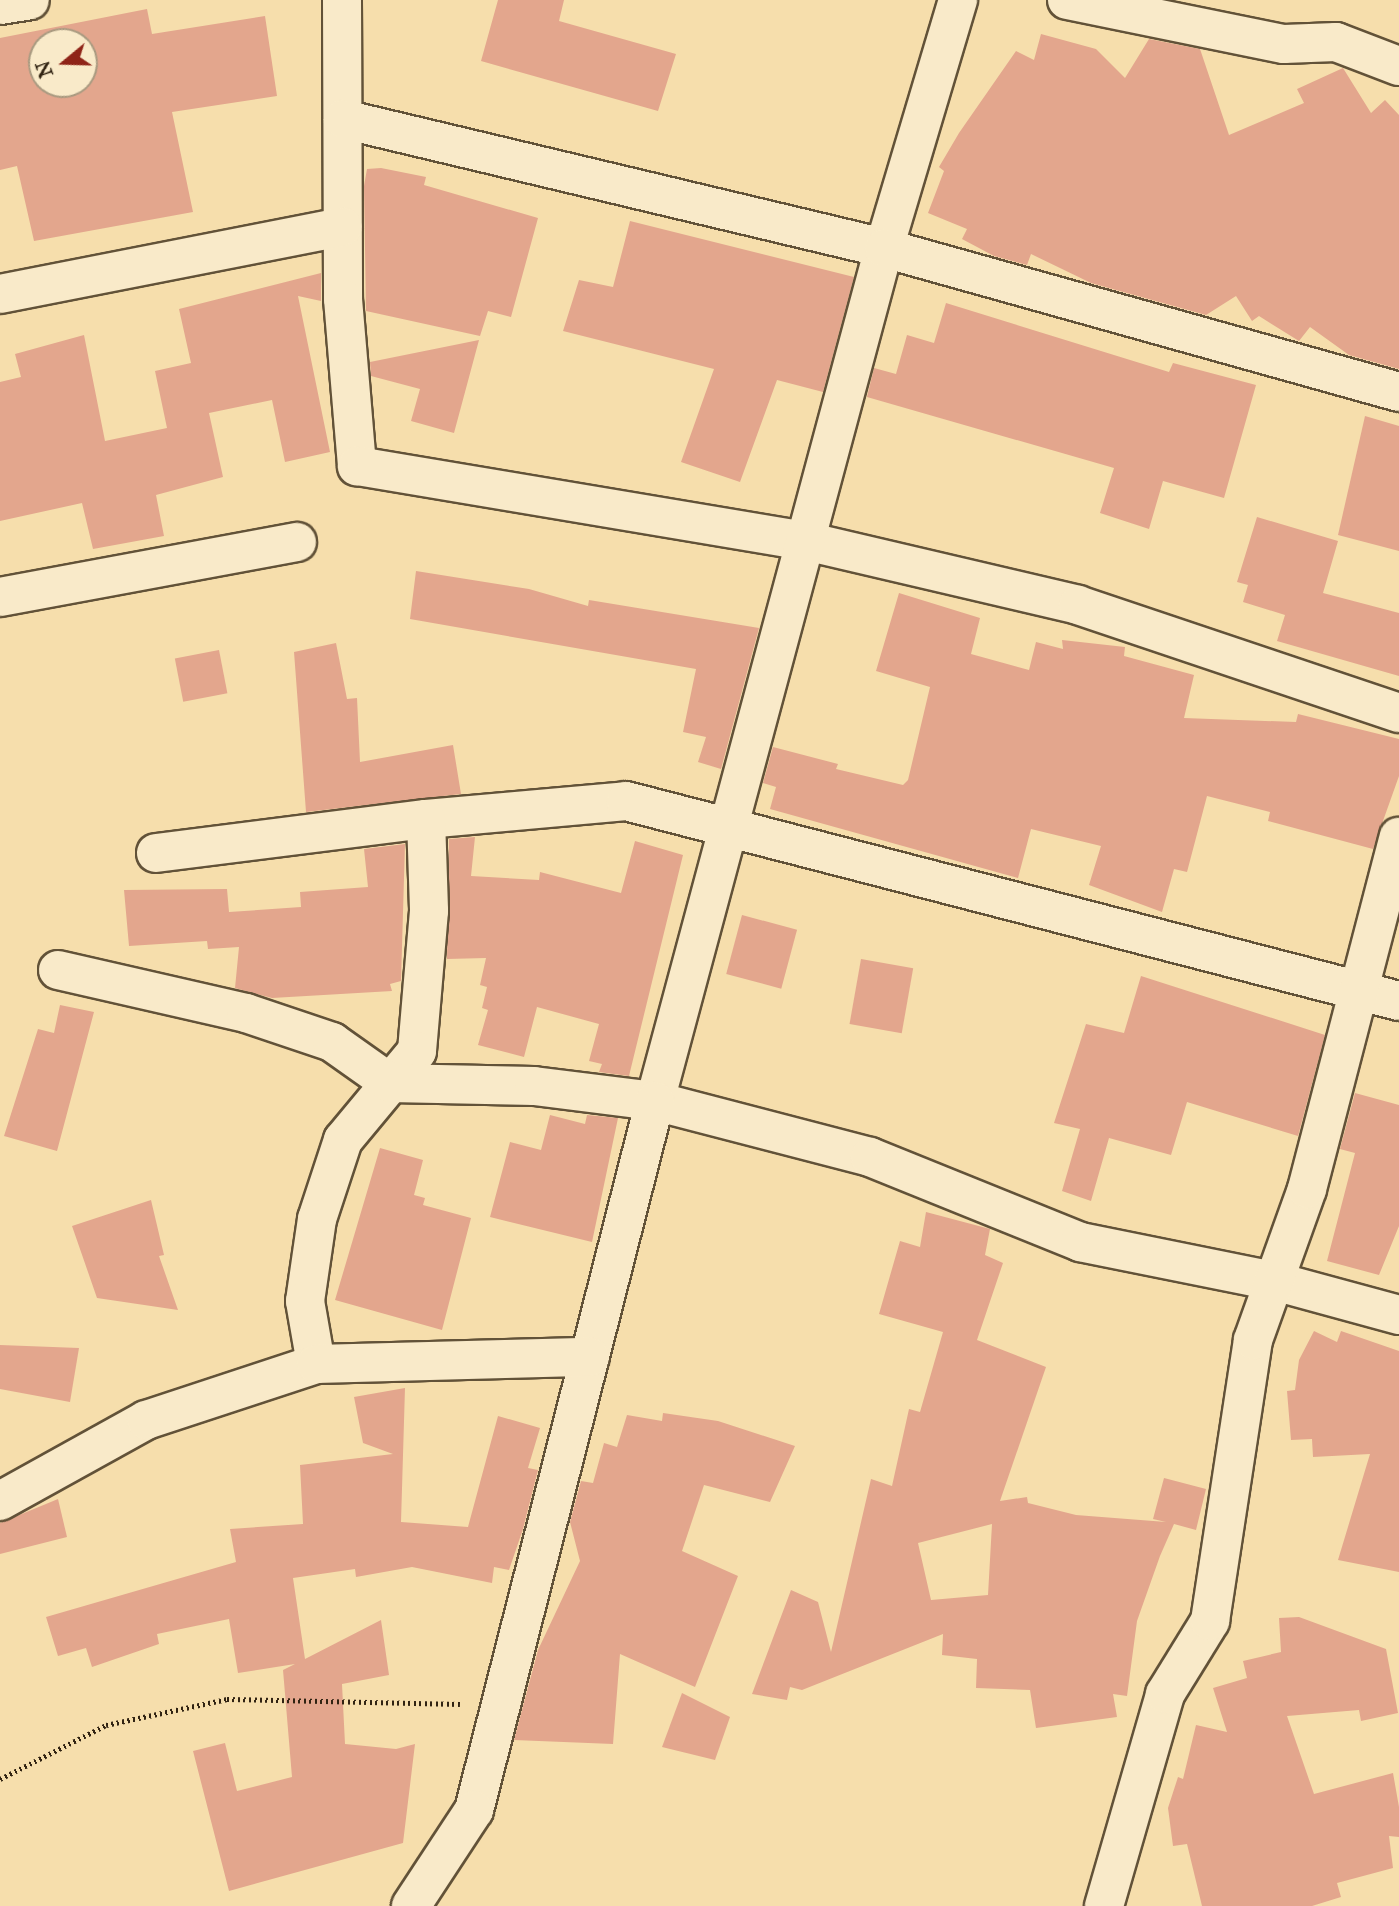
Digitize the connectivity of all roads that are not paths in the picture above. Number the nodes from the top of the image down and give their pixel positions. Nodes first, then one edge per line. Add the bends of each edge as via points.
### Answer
1 (30, 0) edge
2 (342, 0) edge
3 (958, 0) edge
4 (1067, 0) edge
5 (0, 5) edge
6 (1399, 66) edge
7 (342, 119) junction
8 (343, 227) junction
9 (884, 248) junction
10 (0, 294) edge
11 (1399, 392) edge
12 (806, 541) junction
13 (297, 542) dead end
14 (0, 597) edge
15 (1399, 713) edge
16 (426, 819) junction
17 (728, 831) junction
18 (1399, 837) edge
19 (156, 853) dead end
20 (58, 970) dead end
21 (1358, 990) junction
22 (1399, 1001) edge
23 (390, 1083) junction
24 (655, 1101) junction
25 (1274, 1281) junction
26 (1399, 1315) edge
27 (590, 1357) junction
28 (316, 1364) junction
29 (0, 1500) edge
30 (411, 1906) edge
31 (1104, 1906) edge

1 - 5 street
2 - 7 street
3 - 9 street
4 - 6 street via 1284,44 1336,42
7 - 8 street
7 - 9 street
8 - 10 street
8 - 12 street via 357,466
9 - 11 street
9 - 12 street
12 - 15 street via 1077,605
12 - 17 street
13 - 14 street
16 - 17 street via 626,801
16 - 19 street
16 - 23 street via 423,1010 417,1051
17 - 21 street
17 - 24 street
18 - 21 street
20 - 23 street via 246,1013 332,1042
21 - 22 street
21 - 25 street via 1307,1189
23 - 24 street via 534,1086
23 - 28 street via 343,1140 317,1219 306,1301
24 - 25 street via 870,1157 1080,1242
24 - 27 street
25 - 26 street
25 - 31 street via 1253,1340 1210,1621 1165,1695
27 - 28 street
27 - 30 street via 496,1704 474,1810
28 - 29 street via 146,1420

